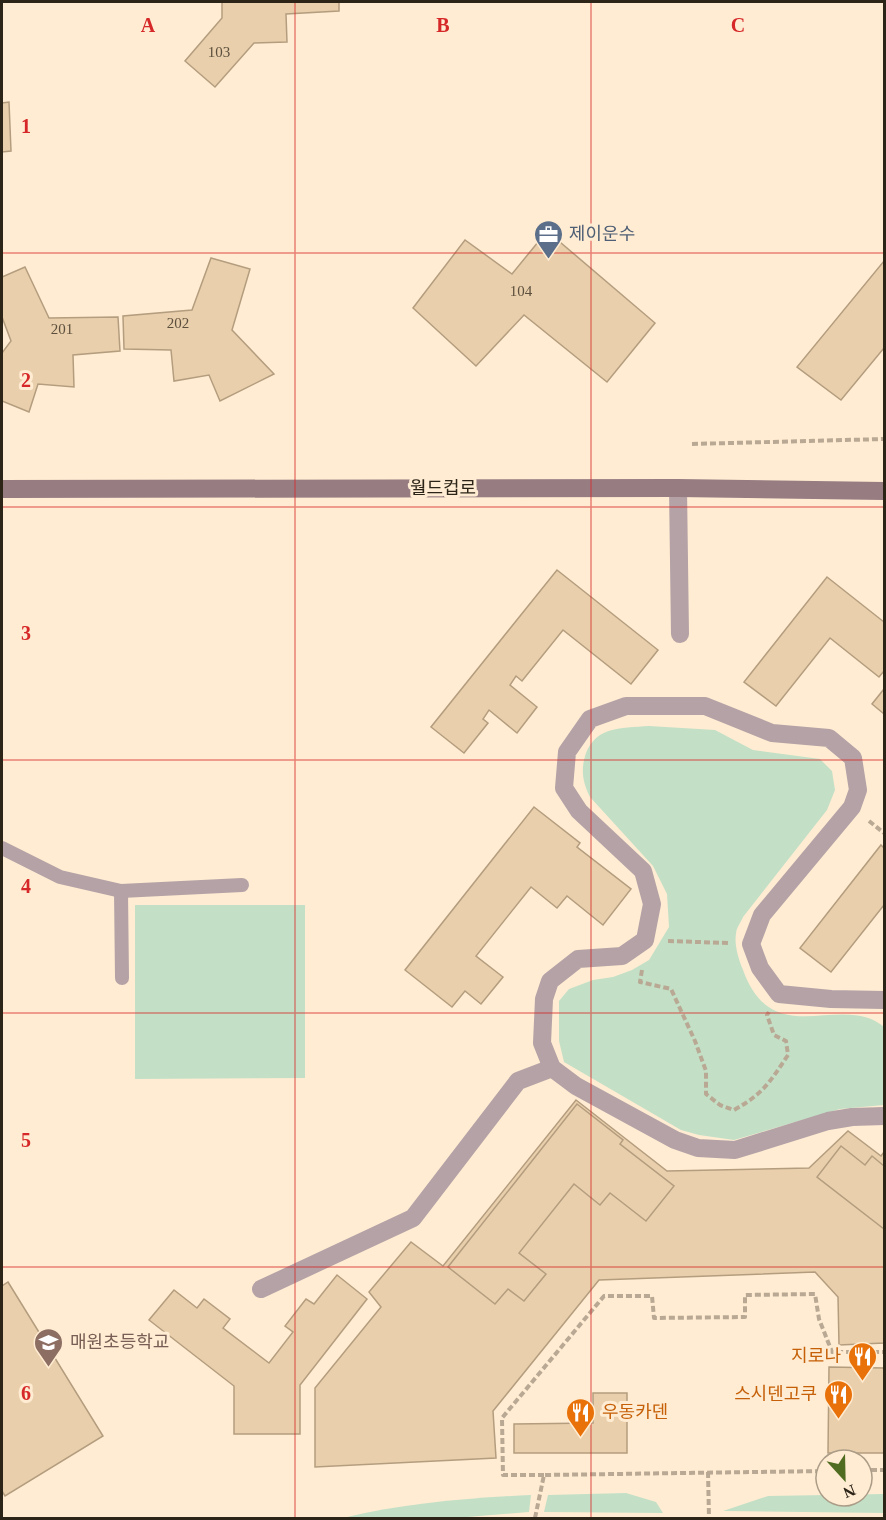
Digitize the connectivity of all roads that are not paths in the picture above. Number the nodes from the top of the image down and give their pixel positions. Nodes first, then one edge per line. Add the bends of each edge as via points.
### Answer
1 (678, 488) junction
2 (2, 489) edge
3 (885, 491) edge
4 (680, 634) dead end
5 (2, 848) edge
6 (242, 885) dead end
7 (121, 891) junction
8 (122, 978) dead end
9 (885, 1000) edge
10 (552, 1068) junction
11 (885, 1116) edge
12 (261, 1289) dead end

1 - 2 street, 월드컵로
1 - 3 street, 월드컵로
1 - 4 street
5 - 7 lane via 60,877
6 - 7 lane
7 - 8 lane
9 - 10 street via 779,994 760,968 751,944 762,915 852,807 858,790 853,758 829,738 772,734 705,706 626,706 590,719 567,752 564,788 579,811 643,871 652,904 645,940 622,956 578,959 550,981 544,999 542,1043
10 - 11 street via 576,1086 675,1140 698,1148 735,1150 828,1121
10 - 12 street via 518,1081 413,1218

